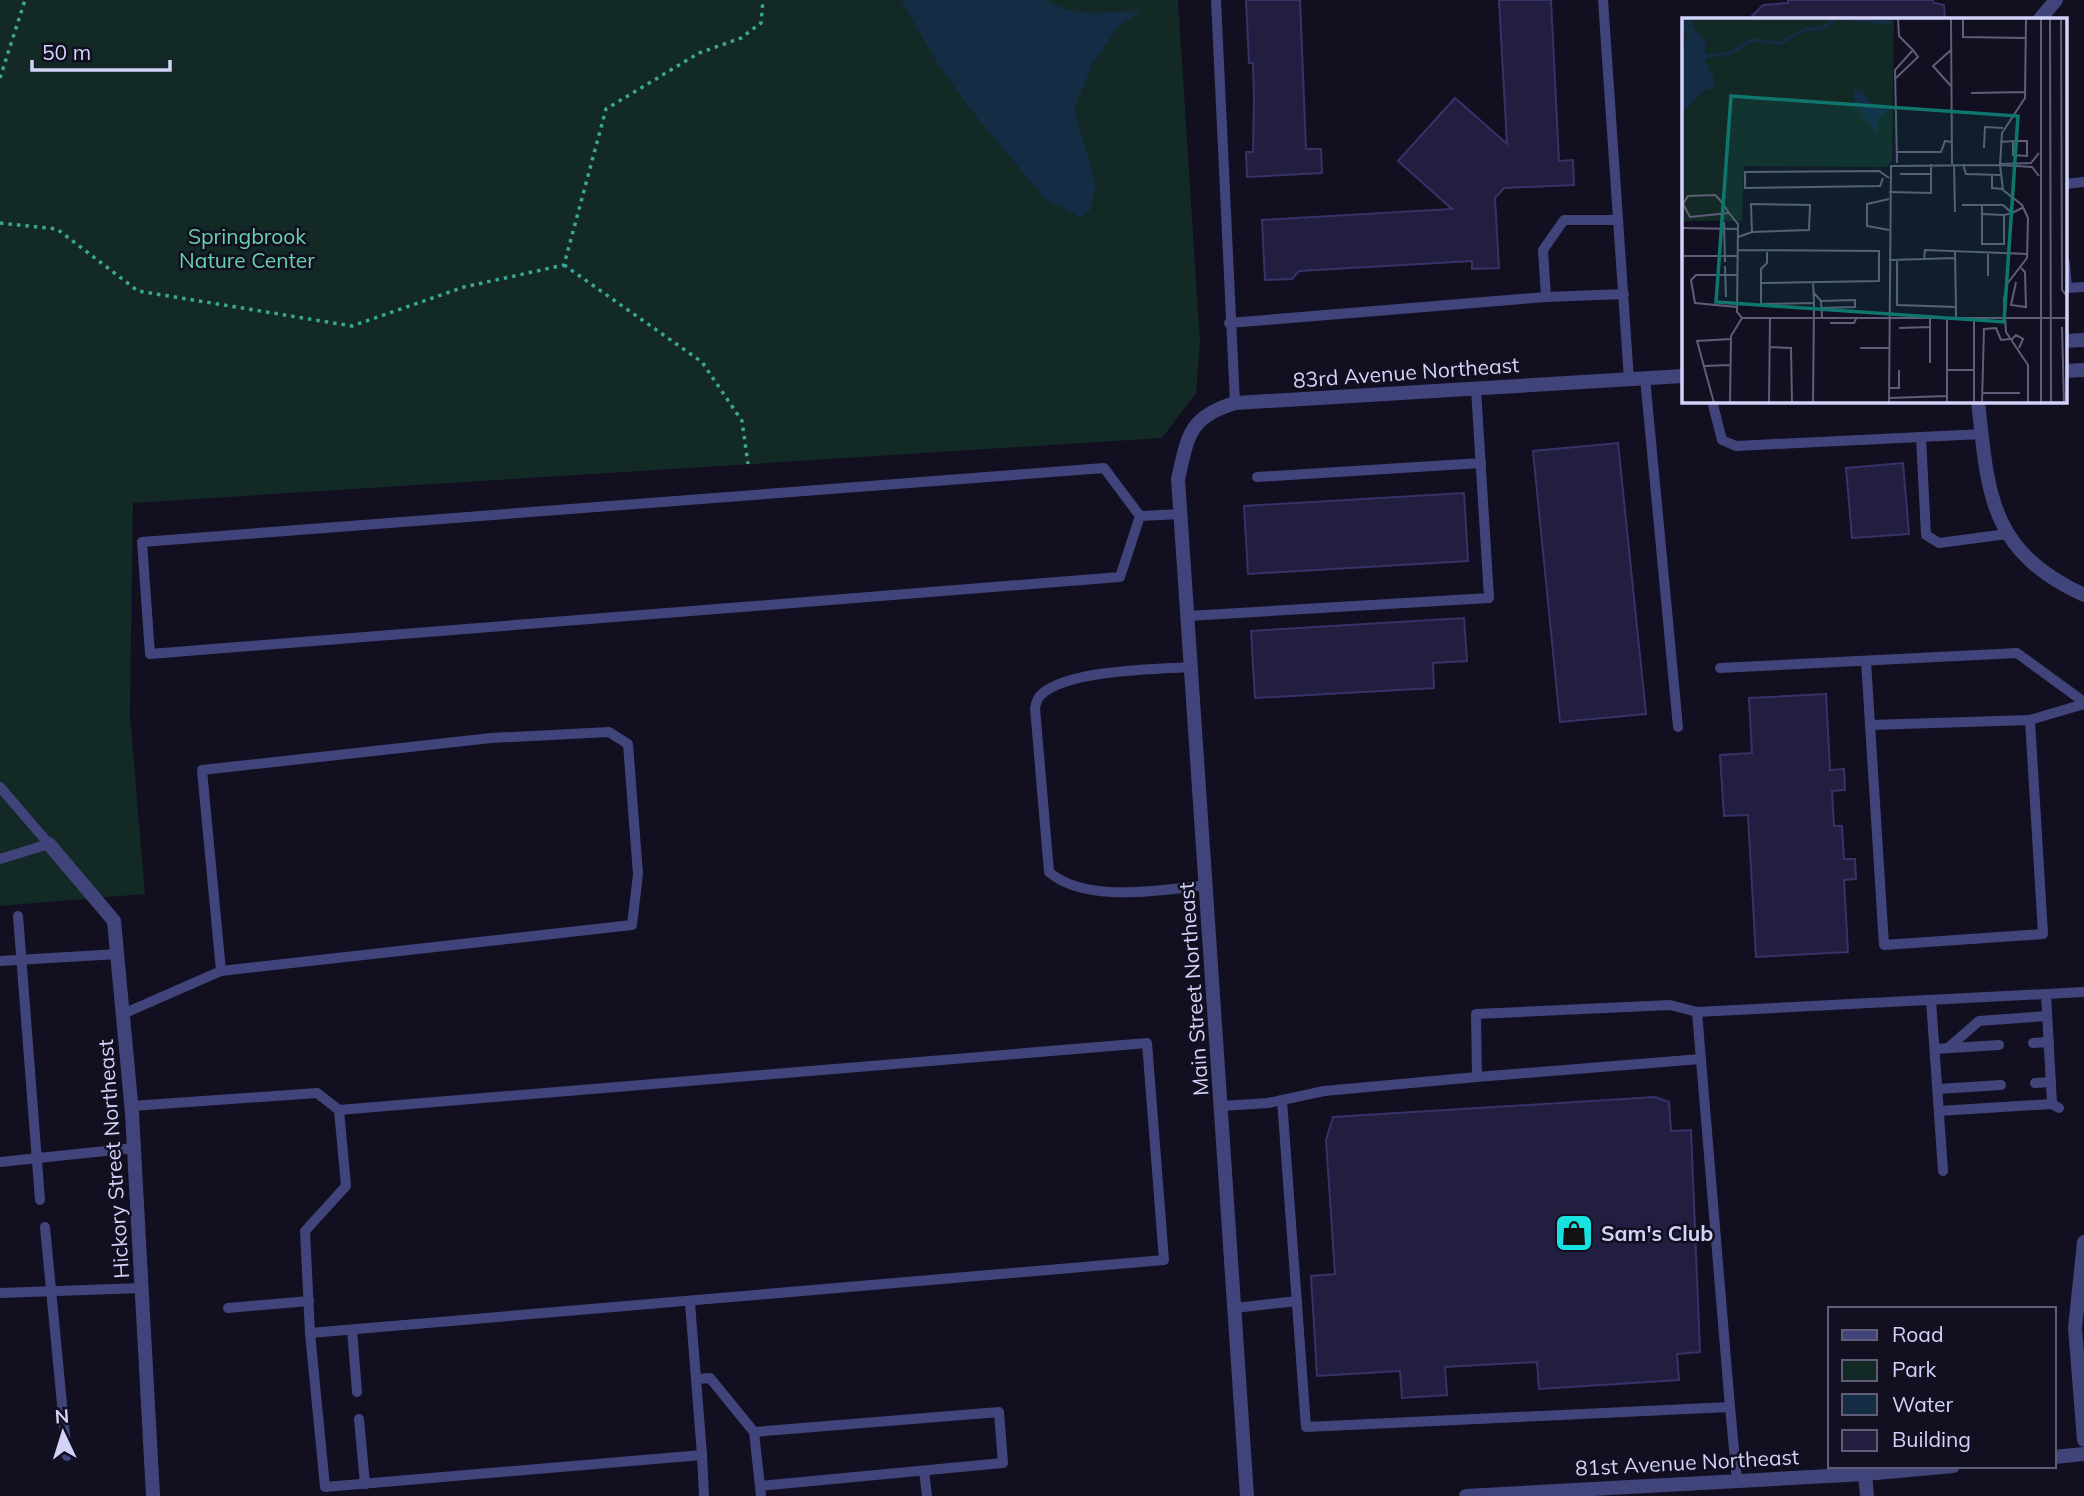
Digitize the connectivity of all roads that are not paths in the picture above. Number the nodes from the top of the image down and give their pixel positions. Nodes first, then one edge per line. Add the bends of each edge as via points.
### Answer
1 (1216, 0) edge
2 (1603, 0) edge
3 (2056, 0) edge
4 (2041, 18) edge
5 (2084, 182) edge
6 (2066, 184) edge
7 (1618, 220) junction
8 (2084, 287) edge
9 (2066, 288) edge
10 (1624, 294) junction
11 (1546, 297) junction
12 (1229, 323) junction
13 (2084, 340) edge
14 (2066, 341) edge
15 (2084, 370) edge
16 (2066, 371) edge
17 (1682, 376) edge
18 (1645, 378) junction
19 (1629, 380) junction
20 (1476, 389) junction
21 (1712, 402) edge
22 (1978, 402) edge
23 (1235, 403) junction
24 (1982, 435) junction
25 (1922, 437) junction
26 (1480, 463) junction
27 (1257, 477) dead end
28 (1178, 479) joint
29 (1181, 514) junction
30 (1140, 516) junction
31 (2007, 534) junction
32 (2084, 594) edge
33 (1188, 616) junction
34 (1866, 661) junction
35 (1192, 667) junction
36 (1720, 668) dead end
37 (2084, 703) edge
38 (2030, 720) junction
39 (1870, 726) junction
40 (1678, 727) dead end
41 (0, 787) edge
42 (49, 844) junction
43 (0, 859) edge
44 (1207, 885) junction
45 (18, 916) dead end
46 (118, 954) junction
47 (21, 960) junction
48 (0, 961) edge
49 (221, 971) junction
50 (2084, 992) edge
51 (2046, 994) junction
52 (1931, 1000) junction
53 (1697, 1012) junction
54 (125, 1013) junction
55 (2048, 1016) junction
56 (2049, 1042) junction
57 (2033, 1043) dead end
58 (1999, 1045) dead end
59 (1948, 1048) junction
60 (1935, 1049) junction
61 (1701, 1059) junction
62 (1476, 1077) junction
63 (2051, 1082) junction
64 (2035, 1083) dead end
65 (2001, 1085) dead end
66 (1938, 1088) junction
67 (1282, 1100) junction
68 (132, 1106) junction
69 (1222, 1106) junction
70 (339, 1110) junction
71 (1939, 1111) junction
72 (134, 1148) junction
73 (38, 1158) junction
74 (0, 1162) edge
75 (1943, 1171) dead end
76 (40, 1200) dead end
77 (45, 1227) dead end
78 (2084, 1241) edge
79 (142, 1289) junction
80 (52, 1290) junction
81 (0, 1293) edge
82 (309, 1301) junction
83 (1297, 1301) junction
84 (690, 1303) junction
85 (228, 1308) dead end
86 (1235, 1308) junction
87 (352, 1330) junction
88 (310, 1333) junction
89 (698, 1379) junction
90 (357, 1392) dead end
91 (1730, 1407) junction
92 (359, 1419) dead end
93 (754, 1432) junction
94 (2084, 1440) edge
95 (2084, 1454) edge
96 (702, 1455) junction
97 (67, 1456) dead end
98 (2056, 1457) edge
99 (1931, 1468) edge
100 (925, 1471) junction
101 (1865, 1474) junction
102 (1737, 1481) junction
103 (365, 1484) junction
104 (1674, 1490) edge
105 (761, 1491) edge
106 (1547, 1493) edge
107 (153, 1496) edge
108 (704, 1496) edge
109 (928, 1496) edge
110 (1248, 1496) edge
111 (1466, 1496) edge
112 (1867, 1496) edge

1 - 12 lane
2 - 7 lane
3 - 4 street
5 - 6 lane
7 - 10 lane
7 - 11 lane via 1564,220 1543,250
8 - 9 lane
10 - 11 lane
10 - 19 lane
11 - 12 lane
12 - 23 lane
13 - 14 street
15 - 16 street
17 - 18 street, 83rd Avenue Northeast
18 - 19 street, 83rd Avenue Northeast
18 - 40 lane
19 - 20 street, 83rd Avenue Northeast
20 - 23 street, 83rd Avenue Northeast
20 - 26 lane
21 - 25 lane via 1722,440 1737,446
22 - 24 street
23 - 28 street, 83rd Avenue Northeast via 1210,410 1194,424
24 - 25 lane
24 - 31 street via 1990,492
25 - 31 lane via 1926,535 1939,543
26 - 27 lane
26 - 33 lane via 1489,598
28 - 29 street, Main Street Northeast
29 - 30 lane
29 - 33 street, Main Street Northeast
30 - 30 lane via 1104,468 142,542 150,654 1120,577
31 - 32 street via 2029,561 2057,582
33 - 35 street, Main Street Northeast
34 - 36 lane
34 - 37 lane via 2017,653
34 - 39 lane
35 - 44 street, Main Street Northeast
35 - 44 lane via 1132,670 1061,682 1040,695 1035,708 1049,872 1083,890 1146,891
37 - 38 lane
38 - 39 lane
38 - 39 lane via 2043,934 1884,945
41 - 42 lane
42 - 43 lane
42 - 46 street, Hickory Street Northeast via 114,921
44 - 69 street, Main Street Northeast
45 - 47 lane
46 - 47 lane
46 - 54 street, Hickory Street Northeast
47 - 48 lane
47 - 73 lane
49 - 49 lane via 632,925 638,874 628,744 609,732 491,738 202,770
49 - 54 lane
50 - 51 lane
51 - 52 lane
51 - 55 lane
52 - 53 lane
52 - 60 lane
53 - 61 lane
53 - 62 lane via 1670,1005 1476,1014
54 - 68 street, Hickory Street Northeast
55 - 56 lane
55 - 59 lane via 1979,1021
56 - 57 lane
56 - 63 lane
58 - 59 lane
59 - 60 lane
60 - 66 lane
61 - 62 lane
61 - 91 lane
62 - 67 lane via 1324,1091
63 - 64 lane
63 - 71 lane via 2055,1106
65 - 66 lane
66 - 71 lane
67 - 69 lane
67 - 83 lane
68 - 70 lane via 317,1093
68 - 72 street, Hickory Street Northeast
69 - 86 street, Main Street Northeast
70 - 82 lane via 346,1186 305,1231
70 - 84 lane via 1147,1043 1164,1260
71 - 75 lane
72 - 73 lane
72 - 79 street, Hickory Street Northeast
73 - 74 lane
73 - 76 lane
77 - 80 lane
78 - 94 street via 2075,1328
79 - 80 lane
79 - 107 street, Hickory Street Northeast
80 - 81 lane
80 - 97 lane
82 - 85 lane
82 - 88 lane
83 - 86 lane
83 - 91 lane via 1306,1427
84 - 87 lane
84 - 89 lane
86 - 110 street, Main Street Northeast
87 - 88 lane
87 - 90 lane
88 - 103 lane via 325,1487
89 - 93 lane via 710,1378
89 - 96 lane
91 - 102 lane
92 - 103 lane
93 - 100 lane via 999,1412 1003,1463
93 - 105 lane
95 - 98 street
96 - 103 lane
96 - 108 lane
99 - 101 street, 81st Avenue Northeast
100 - 105 lane
100 - 109 lane
101 - 102 street, 81st Avenue Northeast
101 - 112 street
102 - 104 street, 81st Avenue Northeast
104 - 106 street, 81st Avenue Northeast
106 - 111 street, 81st Avenue Northeast

